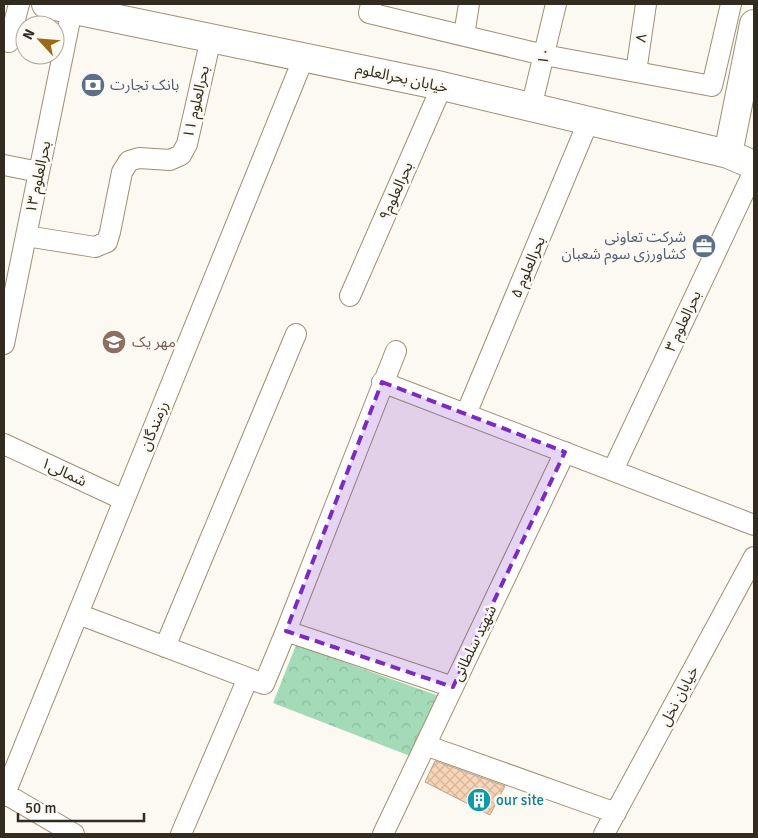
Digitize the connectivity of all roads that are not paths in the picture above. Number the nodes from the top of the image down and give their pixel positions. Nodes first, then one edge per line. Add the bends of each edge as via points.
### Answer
1 (19, 4) edge
2 (46, 4) edge
3 (371, 4) edge
4 (469, 4) edge
5 (556, 4) edge
6 (646, 4) edge
7 (731, 4) edge
8 (72, 10) junction
9 (754, 24) edge
10 (464, 35) junction
11 (211, 38) junction
12 (4, 41) edge
13 (544, 55) junction
14 (304, 57) junction
15 (636, 72) junction
16 (442, 86) junction
17 (531, 108) junction
18 (589, 120) junction
19 (728, 154) junction
20 (4, 165) edge
21 (754, 165) edge
22 (754, 171) edge
23 (39, 172) junction
24 (26, 236) junction
25 (350, 296) dead end
26 (296, 334) dead end
27 (4, 344) edge
28 (396, 350) dead end
29 (382, 382) junction
30 (466, 414) junction
31 (4, 444) edge
32 (565, 452) junction
33 (612, 470) junction
34 (124, 500) junction
35 (754, 525) edge
36 (754, 558) edge
37 (78, 614) junction
38 (286, 631) junction
39 (165, 647) junction
40 (248, 678) junction
41 (453, 687) junction
42 (426, 745) junction
43 (4, 794) edge
44 (616, 813) junction
45 (74, 834) edge
46 (181, 834) edge
47 (383, 834) edge
48 (604, 834) edge

1 - 12 street via 9,42
2 - 8 street, خیابان بحرالعلوم
3 - 10 street via 369,13
4 - 10 street
5 - 13 street, ۱۰
6 - 15 street, ۸
7 - 15 street via 712,86
8 - 11 street, خیابان بحرالعلوم
8 - 23 street, بحرالعلوم ۱۳
9 - 19 street
10 - 13 street
11 - 14 street, خیابان بحرالعلوم
11 - 24 street, بحرالعلوم ۱۱ via 187,144 181,155 170,160 139,158 129,161 122,172 107,242 95,247
13 - 15 street
13 - 17 street, ۱۰
14 - 16 street, خیابان بحرالعلوم
14 - 34 street, رزمندگان
16 - 17 street, خیابان بحرالعلوم
16 - 25 street, بحرالعلوم۹
17 - 18 street, خیابان بحرالعلوم
18 - 19 street, خیابان بحرالعلوم
18 - 30 street, بحرالعلوم ۵
19 - 21 street, خیابان بحرالعلوم
20 - 23 street
22 - 33 street, بحرالعلوم ۳
23 - 24 street, بحرالعلوم ۱۳
24 - 27 street, بحرالعلوم ۱۳
26 - 39 street
28 - 29 street
29 - 30 street
29 - 38 street
30 - 32 street
31 - 34 street, شمالی۱
32 - 33 street
32 - 41 street, شهید سلطانی
33 - 35 street
34 - 37 street, رزمندگان
36 - 44 street, خیابان نخل
37 - 39 street
37 - 43 street, رزمندگان
38 - 40 street via 264,684
38 - 41 street
39 - 40 street
40 - 46 street
41 - 42 street, شهید سلطانی
42 - 44 street
42 - 47 street, شهید سلطانی
43 - 45 street
44 - 48 street, خیابان نخل

